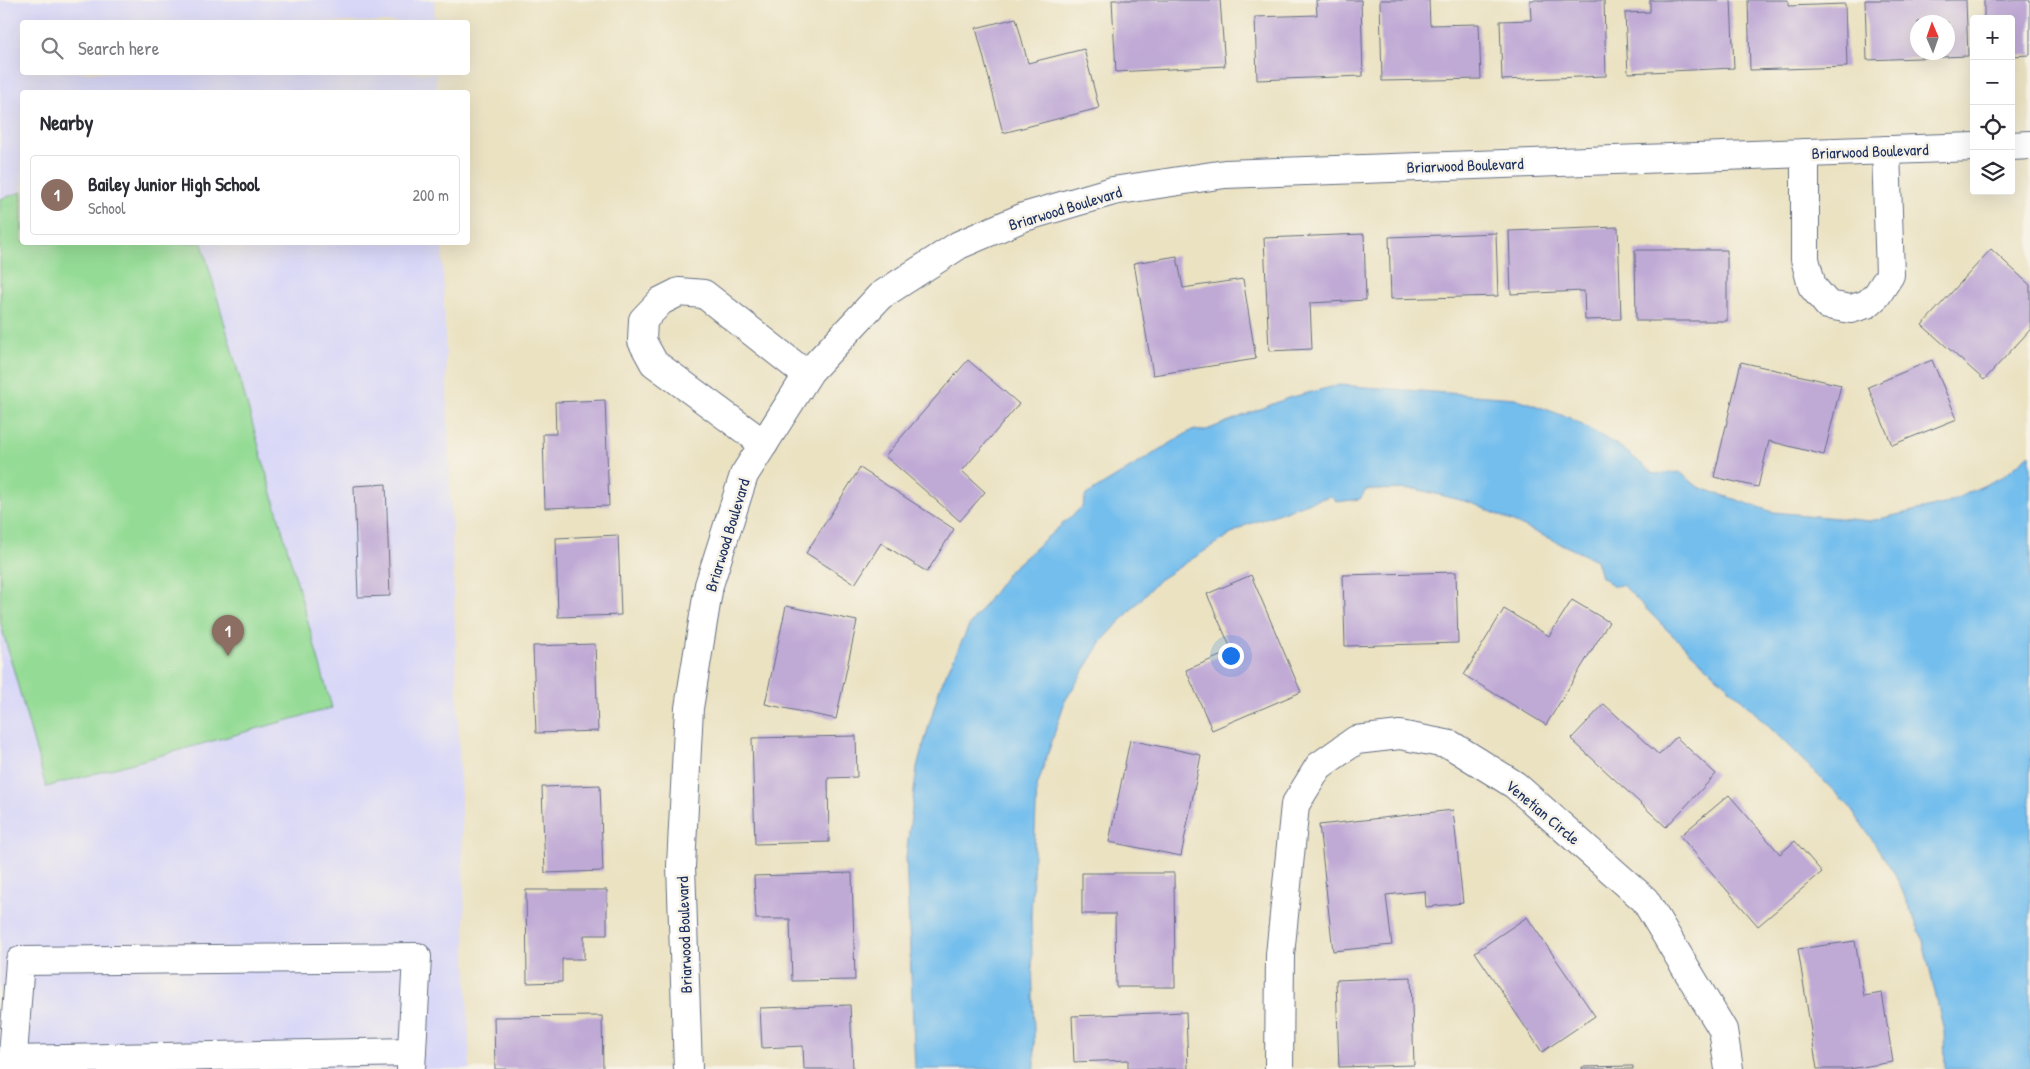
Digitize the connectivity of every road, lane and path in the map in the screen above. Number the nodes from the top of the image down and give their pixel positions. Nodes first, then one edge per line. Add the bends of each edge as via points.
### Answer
1 (2030, 145) edge
2 (2015, 146) edge
3 (1970, 147) edge
4 (1886, 150) junction
5 (1805, 153) junction
6 (807, 375) junction
7 (764, 444) junction
8 (412, 1060) edge
9 (12, 1064) edge
10 (688, 1069) edge
11 (1280, 1069) edge
12 (1729, 1069) edge

1 - 2 street
3 - 4 street, Briarwood Boulevard
4 - 5 street, Briarwood Boulevard
4 - 5 street via 1890,274 1867,304 1851,309 1828,304 1812,286 1804,259
5 - 6 street, Briarwood Boulevard via 1224,174 1113,191 1024,217 959,245 880,296
6 - 7 street, Briarwood Boulevard
6 - 7 street via 704,294 679,292 661,301 643,320 642,341 654,363
7 - 10 street, Briarwood Boulevard via 744,475 710,584 689,708 681,866
8 - 9 street
8 - 9 street via 417,957 20,961
11 - 12 street, Venetian Circle via 1280,955 1295,805 1319,766 1356,740 1400,735 1451,745 1515,785 1645,900 1723,1030

